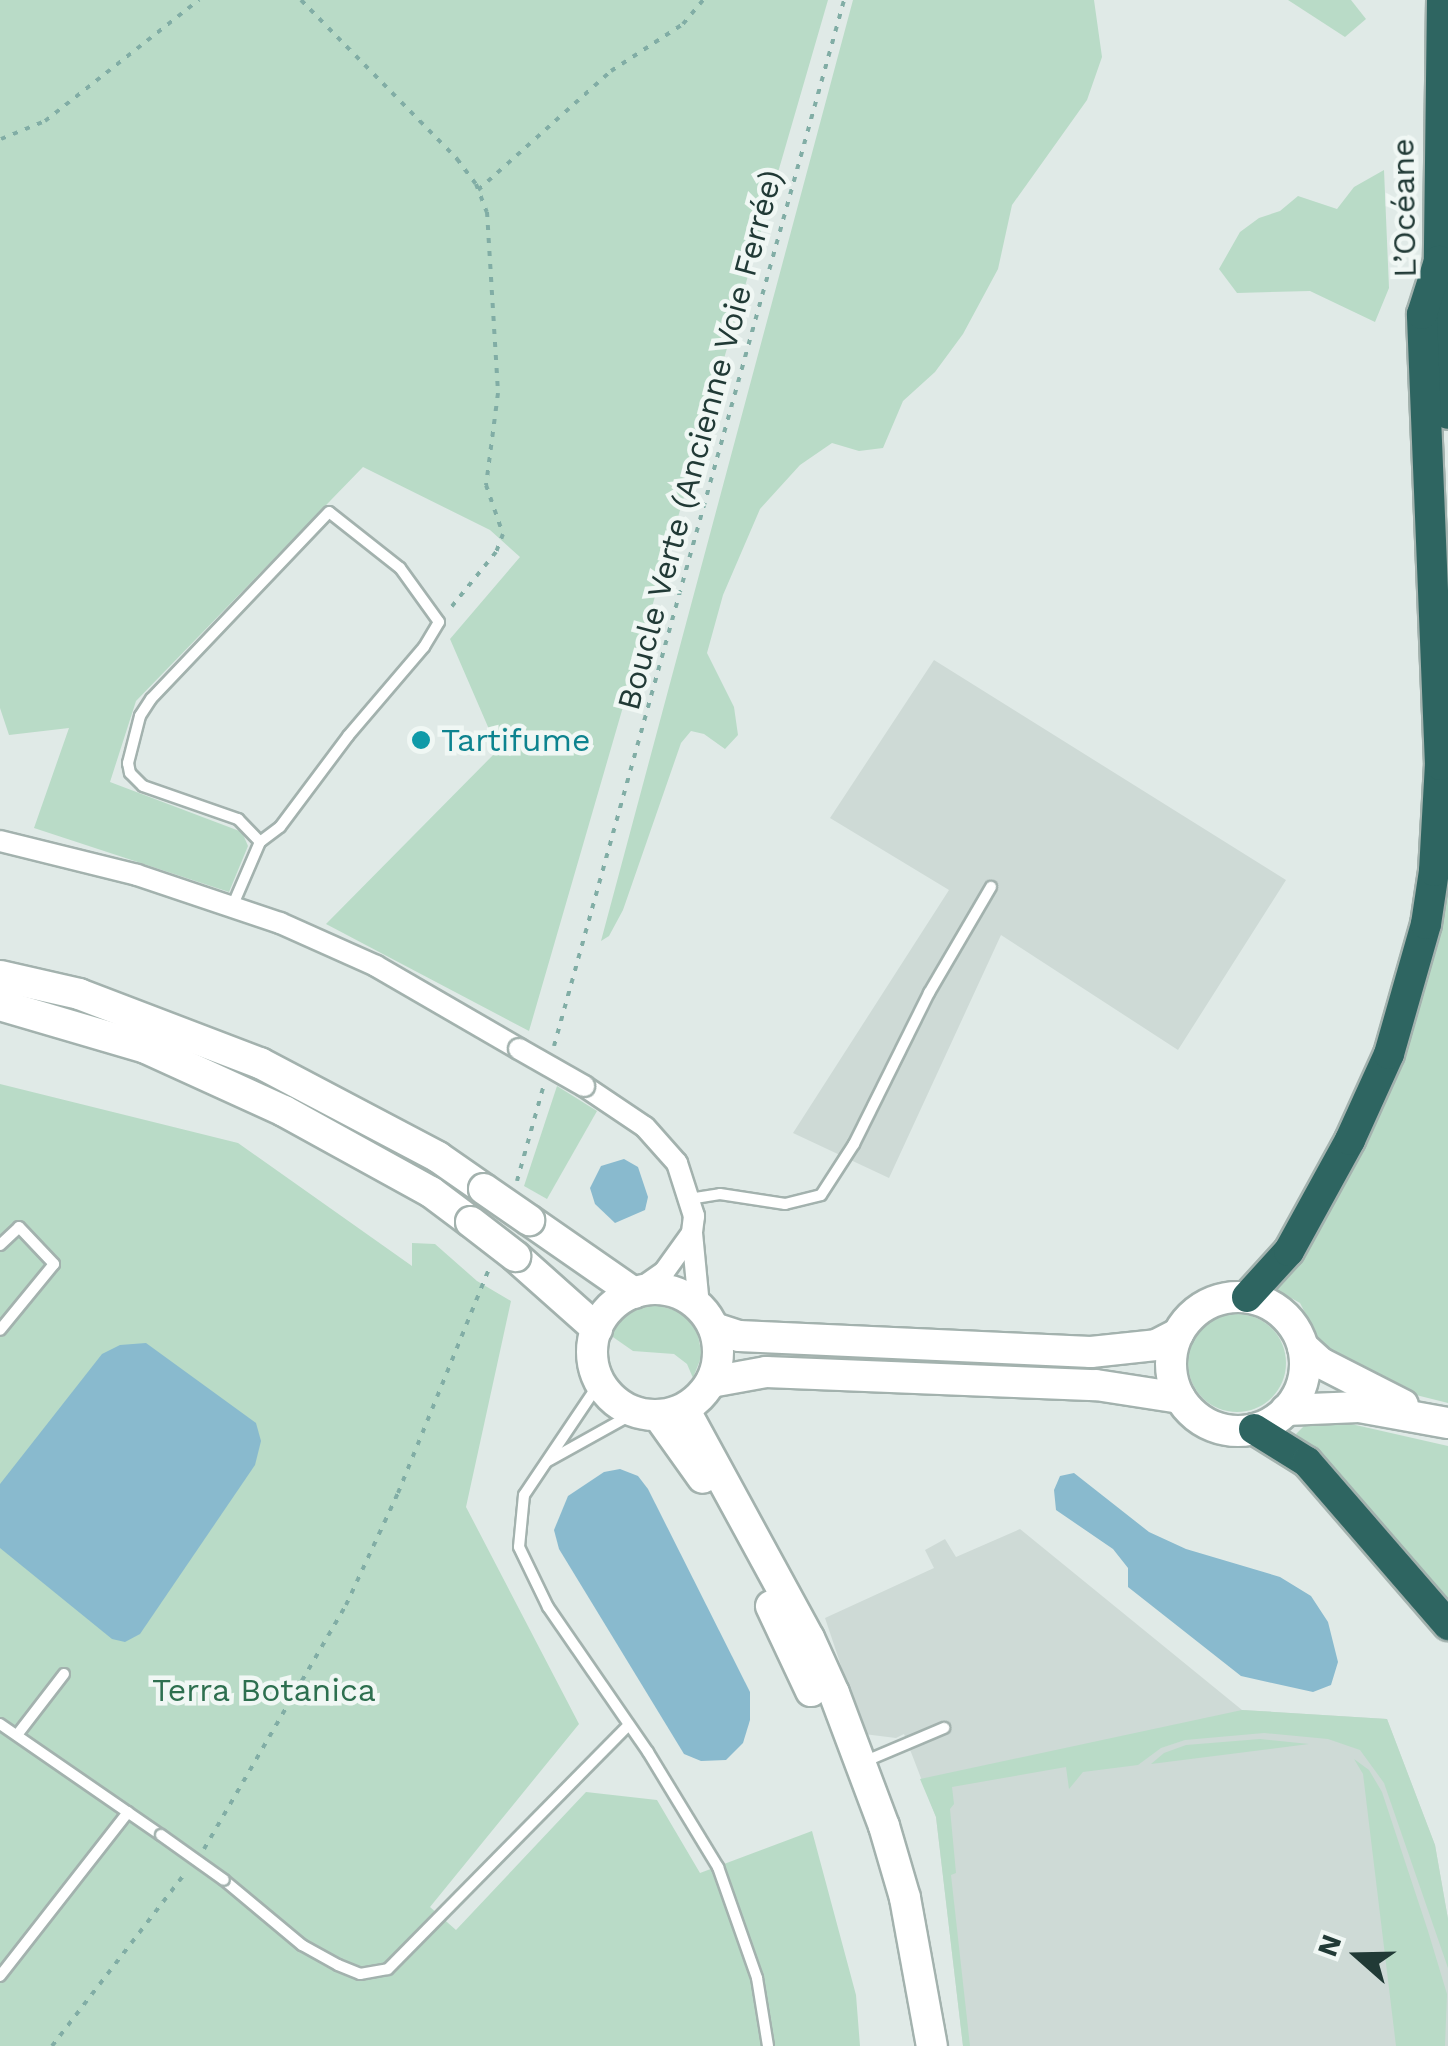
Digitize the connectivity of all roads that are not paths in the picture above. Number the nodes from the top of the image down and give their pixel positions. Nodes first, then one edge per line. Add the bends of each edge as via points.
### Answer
1 (1442, 0) edge
2 (1439, 261) junction
3 (1448, 414) edge
4 (0, 841) edge
5 (260, 842) junction
6 (992, 887) dead end
7 (232, 908) junction
8 (0, 976) edge
9 (0, 1005) edge
10 (689, 1200) junction
11 (692, 1233) junction
12 (0, 1246) edge
13 (634, 1293) junction
14 (1247, 1297) junction
15 (706, 1317) junction
16 (597, 1329) junction
17 (0, 1330) edge
18 (1178, 1334) junction
19 (1303, 1347) junction
20 (600, 1382) junction
21 (711, 1382) junction
22 (1180, 1398) junction
23 (1286, 1410) junction
24 (659, 1412) junction
25 (1438, 1420) edge
26 (1254, 1429) junction
27 (542, 1464) junction
28 (1448, 1625) edge
29 (64, 1674) dead end
30 (0, 1724) edge
31 (628, 1726) junction
32 (944, 1728) dead end
33 (18, 1735) junction
34 (860, 1763) junction
35 (128, 1812) junction
36 (0, 1976) edge
37 (768, 2046) edge
38 (912, 2046) edge
39 (932, 2046) edge

1 - 2 highway, L’Océane
2 - 3 highway, L’Océane
2 - 14 highway via 1422,314 1440,765 1426,924 1389,1054 1350,1140 1289,1251
4 - 7 street via 137,874
5 - 5 lane via 280,827 439,622 400,568 329,512 152,700 140,716 128,763 135,781 238,819
5 - 7 lane
6 - 10 lane via 820,1195 786,1204 720,1194
7 - 10 street, bridge via 376,966 584,1086 644,1127 678,1163
8 - 13 main road, bridge via 80,994 260,1063 438,1158
9 - 16 main road, bridge via 146,1048 284,1111 431,1192 470,1222 502,1262
10 - 11 street
11 - 13 street via 664,1272
11 - 15 street
12 - 17 lane via 20,1227 54,1264
13 - 15 main road via 668,1290
13 - 16 main road via 611,1307
14 - 18 main road via 1210,1302
14 - 19 main road via 1283,1314
15 - 18 main road via 739,1336 1090,1352 1156,1345
15 - 21 main road via 719,1352
16 - 20 main road via 592,1352
18 - 22 main road via 1170,1362
19 - 23 main road via 1302,1382
19 - 25 main road via 1343,1375
20 - 24 main road via 615,1400
20 - 27 lane
21 - 22 main road via 766,1372 1096,1385
21 - 24 main road
22 - 26 main road via 1216,1427
23 - 25 main road via 1359,1407
23 - 26 main road
24 - 27 lane
24 - 34 main road via 810,1638
24 - 38 main road via 760,1583 825,1720 899,1952
26 - 28 highway via 1307,1462
27 - 31 lane via 524,1495 519,1548 548,1607
29 - 33 lane
30 - 33 lane
31 - 35 lane, bridge via 388,1969 360,1974 302,1944
31 - 37 lane via 718,1867 757,1978
32 - 34 lane
33 - 35 lane
34 - 39 main road via 905,1898
35 - 36 lane

